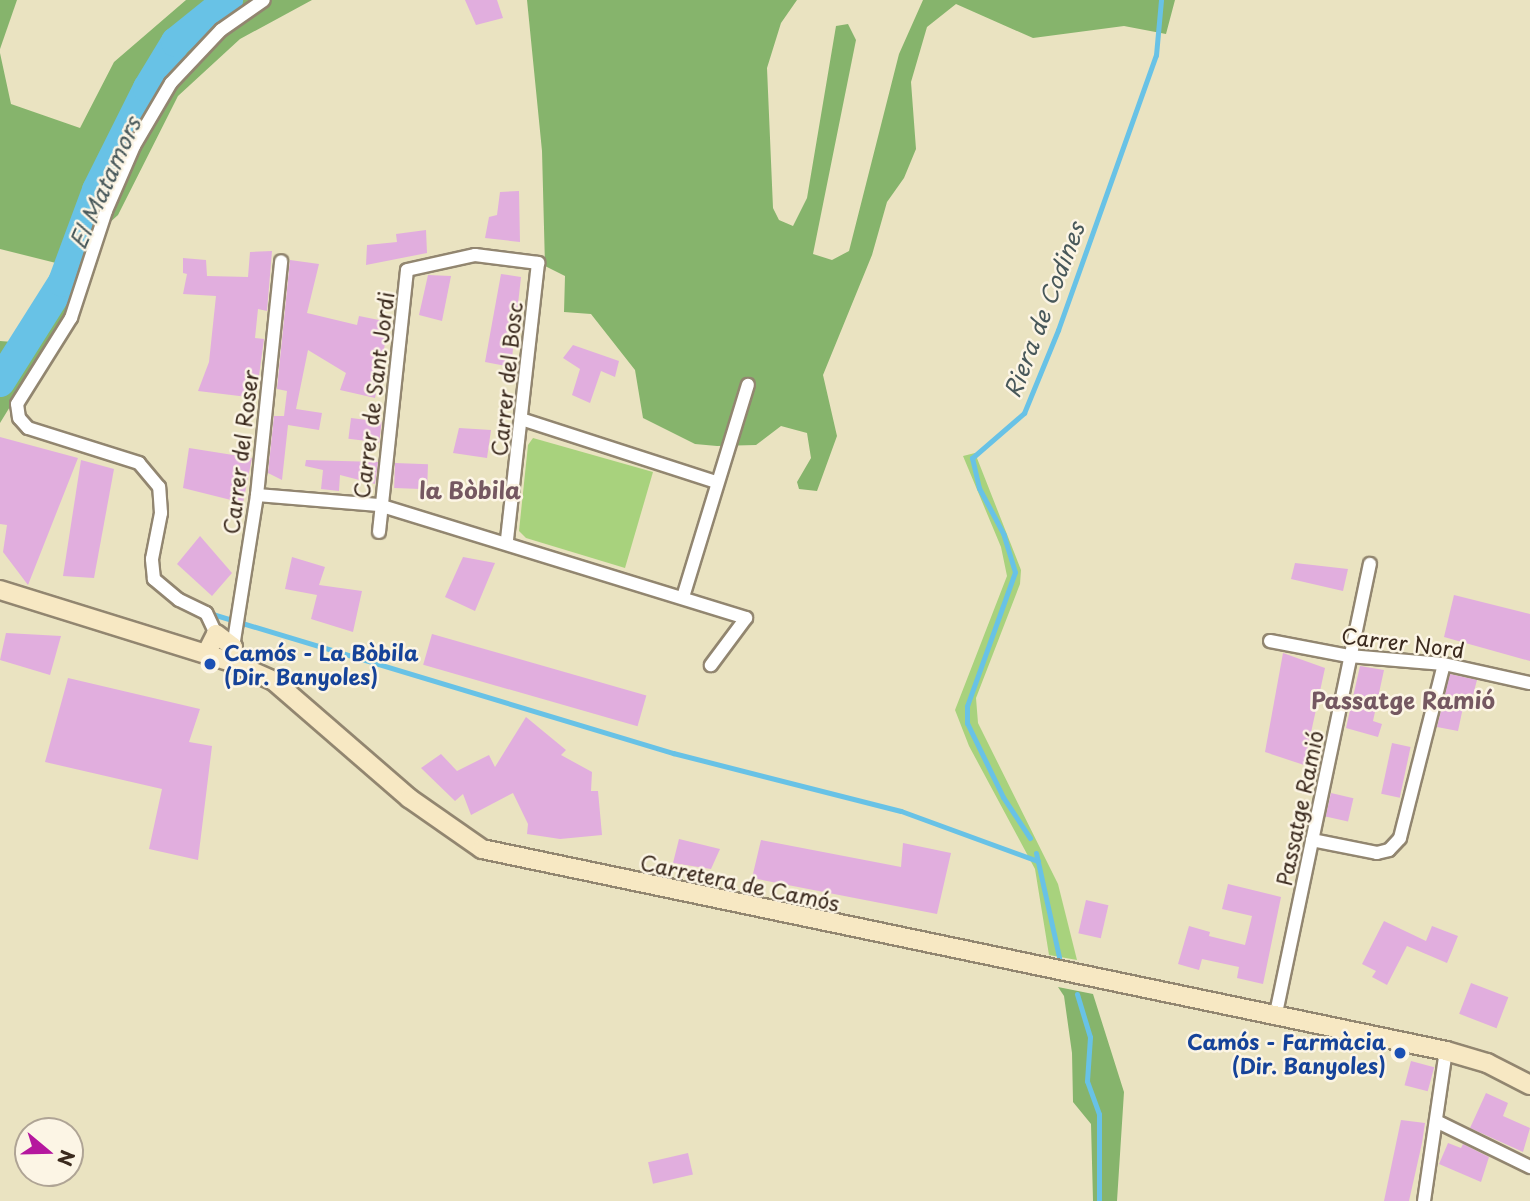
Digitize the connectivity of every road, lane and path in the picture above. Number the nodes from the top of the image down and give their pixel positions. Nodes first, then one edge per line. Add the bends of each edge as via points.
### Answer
1 (264, 0) edge
2 (281, 261) dead end
3 (538, 263) joint
4 (748, 385) dead end
5 (520, 419) junction
6 (716, 482) junction
7 (257, 495) junction
8 (379, 505) junction
9 (379, 532) dead end
10 (507, 541) junction
11 (1370, 564) dead end
12 (0, 590) edge
13 (684, 597) junction
14 (216, 634) junction
15 (1270, 641) dead end
16 (233, 649) junction
17 (206, 654) junction
18 (1349, 656) junction
19 (1444, 664) junction
20 (711, 665) dead end
21 (1530, 683) edge
22 (1312, 840) junction
23 (1275, 1018) junction
24 (1446, 1051) junction
25 (1530, 1085) edge
26 (1436, 1122) junction
27 (1530, 1167) edge
28 (1424, 1201) edge

1 - 14 street via 221,30 171,83 134,146 106,211 71,318 18,404 19,418 28,428 139,463 159,487 154,579 178,600 206,612
2 - 7 street, Carrer del Roser
3 - 5 street, Carrer del Bosc
3 - 8 street, Carrer de Sant Jordi via 475,255 407,270
4 - 6 street
5 - 6 street
5 - 10 street, Carrer del Bosc
6 - 13 street
7 - 8 street
7 - 16 street, Carrer del Roser
8 - 9 street, Carrer de Sant Jordi
8 - 10 street
10 - 13 street
11 - 18 street, Passatge Ramió
12 - 17 street, Carretera de Camós
13 - 20 street via 747,618
14 - 16 street
14 - 17 street
15 - 18 street, Carrer Nord
16 - 17 street, Carretera de Camós
16 - 23 street, Carretera de Camós via 409,798 482,849
18 - 19 street, Carrer Nord
18 - 22 street, Passatge Ramió
19 - 21 street, Carrer Nord
19 - 22 street via 1401,838 1389,850 1377,853
22 - 23 street, Passatge Ramió
23 - 24 street, Carretera de Camós
24 - 25 street, Carretera de Camós via 1487,1063
24 - 26 street
26 - 27 street
26 - 28 street

